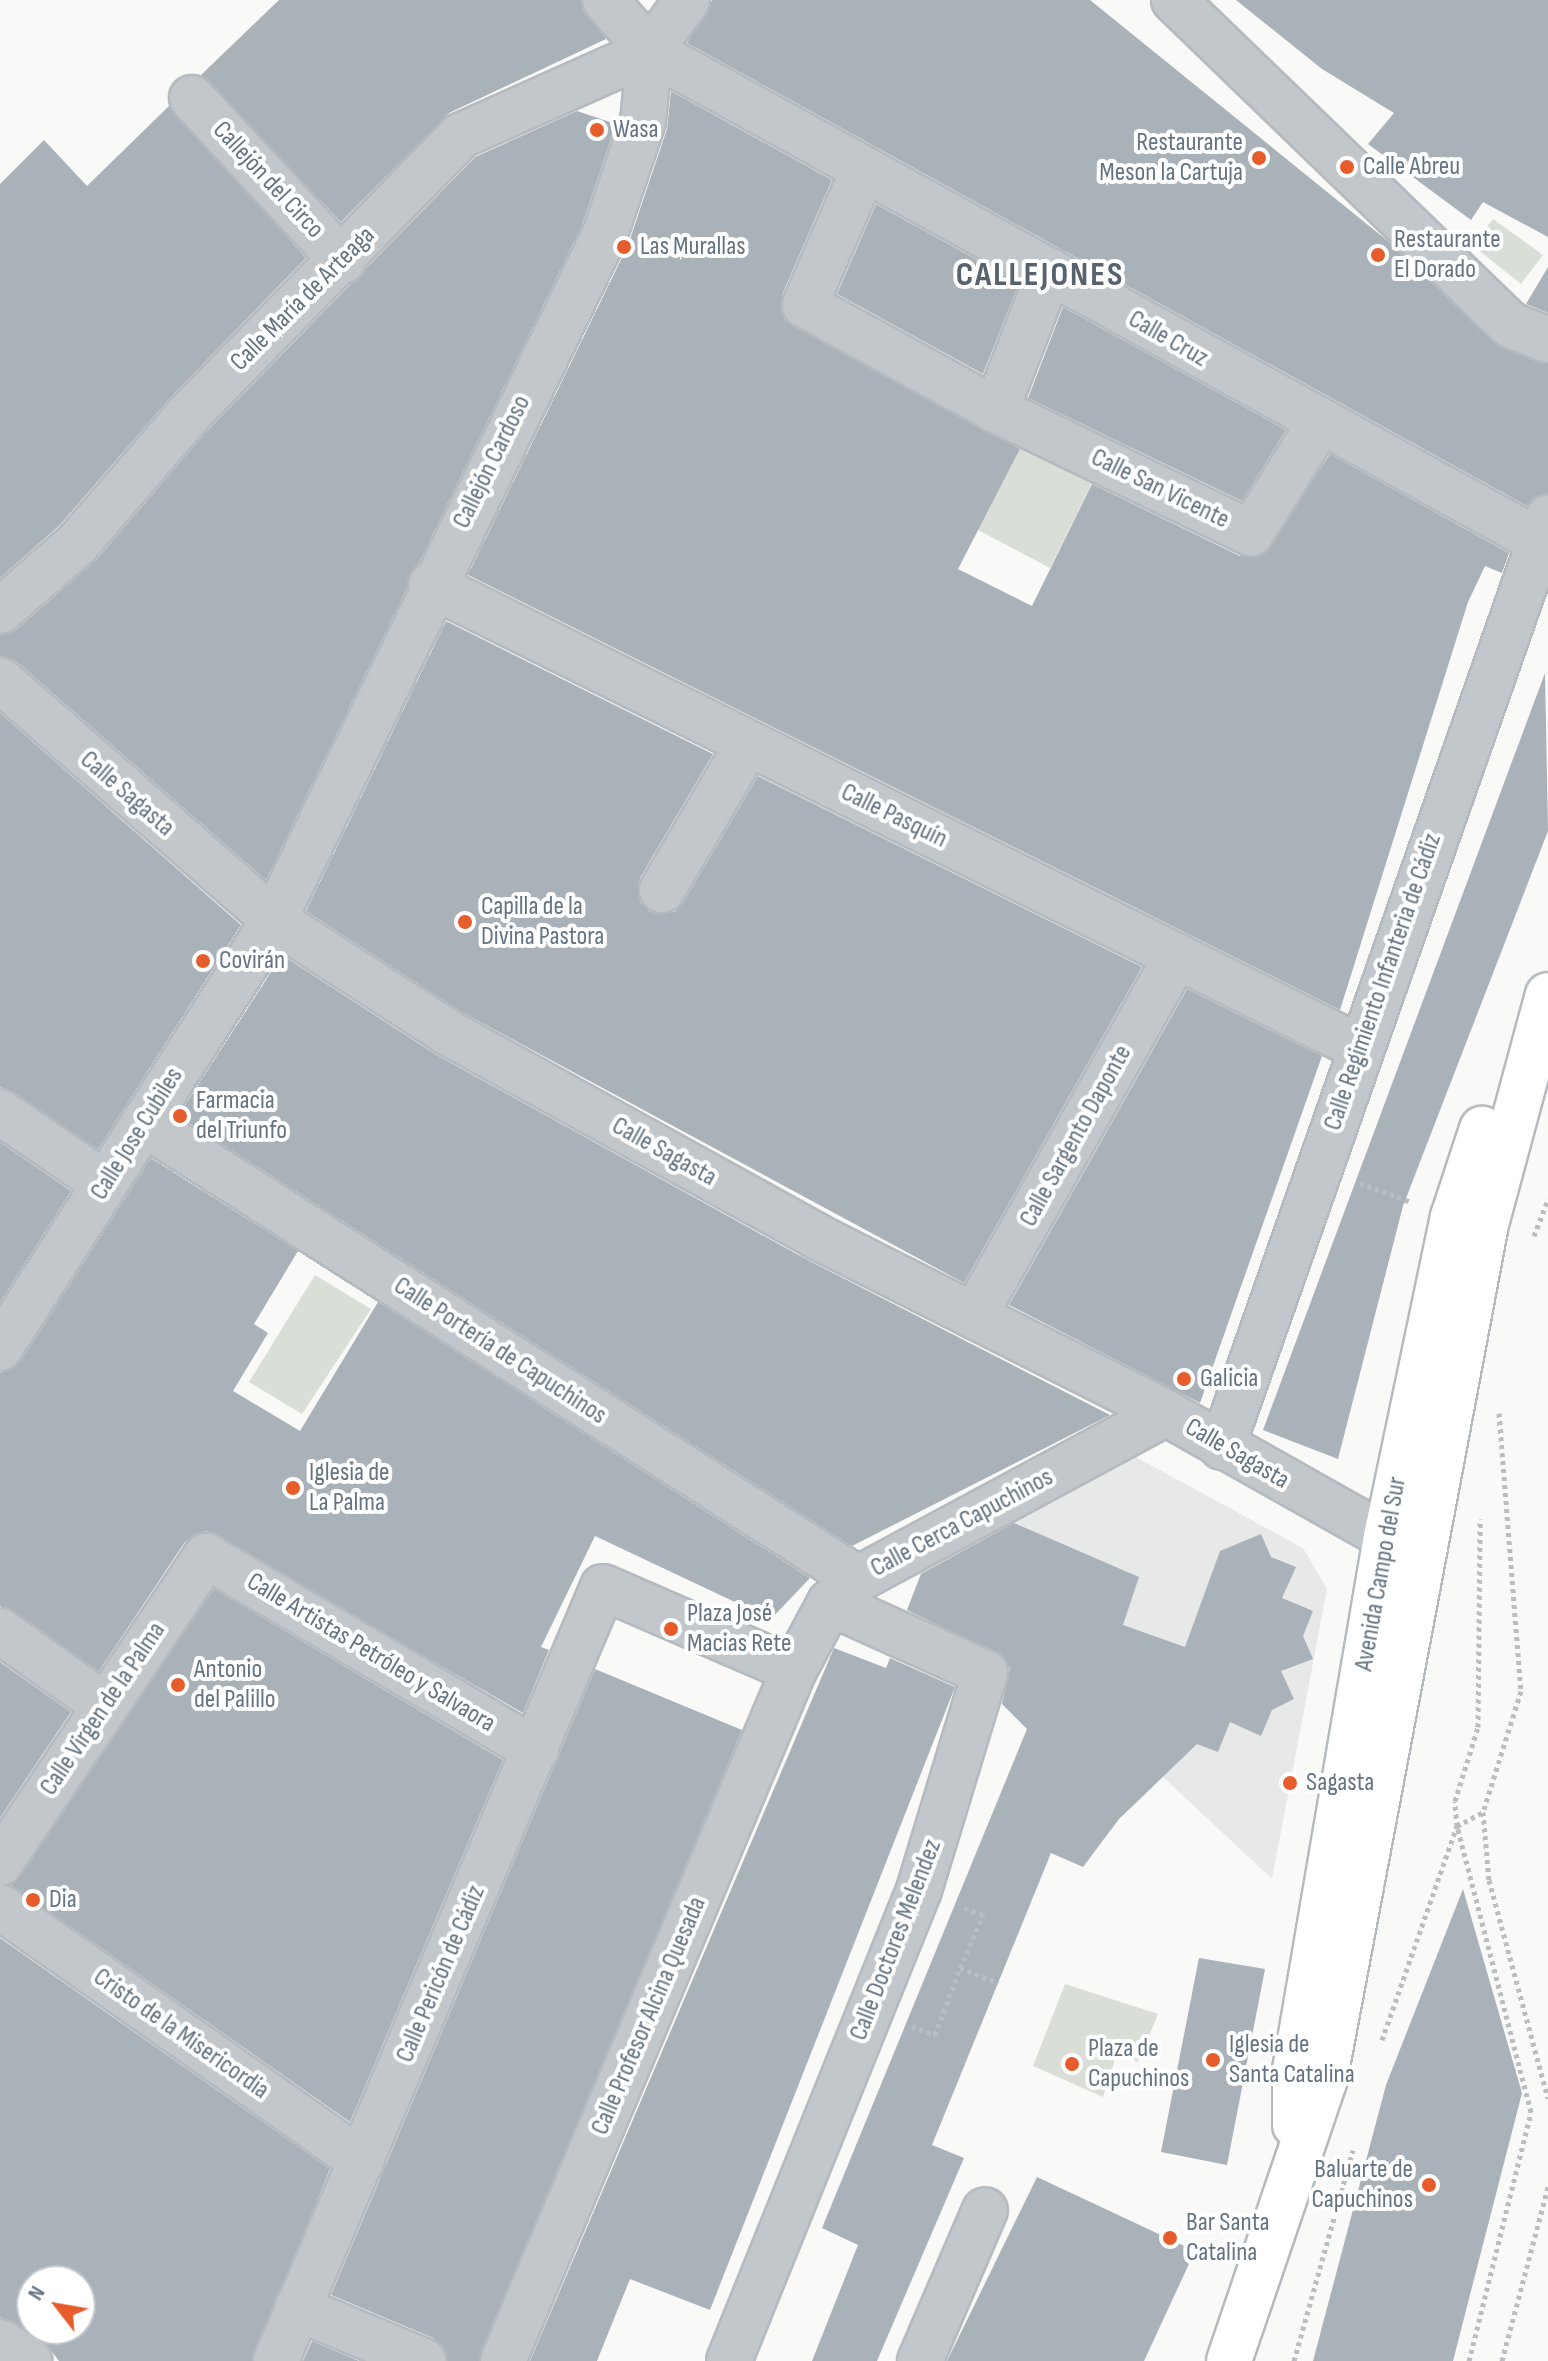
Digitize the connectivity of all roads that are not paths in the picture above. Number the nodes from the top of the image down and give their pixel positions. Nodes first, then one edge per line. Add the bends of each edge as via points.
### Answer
1 (605, 0) edge
2 (687, 0) edge
3 (1174, 0) edge
4 (650, 51) junction
5 (192, 98) dead end
6 (864, 169) junction
7 (343, 261) junction
8 (1050, 271) junction
9 (1548, 340) edge
10 (996, 410) junction
11 (1319, 424) junction
12 (1543, 529) edge
13 (431, 585) junction
14 (0, 611) edge
15 (0, 680) edge
16 (748, 744) junction
17 (662, 890) dead end
18 (274, 920) junction
19 (1177, 956) junction
20 (1545, 1004) edge
21 (1357, 1046) junction
22 (0, 1112) edge
23 (143, 1123) junction
24 (105, 1184) junction
25 (974, 1316) junction
26 (0, 1348) edge
27 (1166, 1413) junction
28 (1222, 1447) junction
29 (1386, 1537) junction
30 (206, 1556) joint
31 (844, 1591) junction
32 (0, 1631) edge
33 (794, 1670) junction
34 (104, 1705) junction
35 (536, 1750) junction
36 (1385, 1766) junction
37 (0, 1863) edge
38 (0, 1907) edge
39 (1295, 2156) junction
40 (362, 2161) junction
41 (985, 2210) dead end
42 (297, 2308) junction
43 (0, 2342) edge
44 (29, 2361) edge
45 (276, 2361) edge
46 (423, 2361) edge
47 (503, 2361) edge
48 (729, 2361) edge
49 (920, 2361) edge
50 (1229, 2361) edge

1 - 4 street, Calle Cruz
2 - 4 street
3 - 9 street via 1511,325
4 - 6 street, Calle Cruz
4 - 7 street, Calle María de Arteaga via 460,136
4 - 13 street, Callejón Cardoso via 643,121 605,234
5 - 7 street, Callejón del Circo
6 - 8 street, Calle Cruz
6 - 10 street, Calle San Vicente via 805,305
7 - 14 street, Calle María de Arteaga via 188,415 78,543
8 - 10 street
8 - 11 street, Calle Cruz
10 - 11 street, Calle San Vicente via 1251,533
11 - 12 street, Calle Cruz
12 - 21 street, Calle Regimiento Infanteria de Cádiz
13 - 16 street, Calle Pasquín
13 - 18 street, Callejón Cardoso
15 - 18 street, Calle Sagasta
16 - 17 street
16 - 19 street, Calle Pasquín
18 - 23 street, Calle Jose Cubiles
18 - 25 street, Calle Sagasta via 447,1032
19 - 21 street, Calle Pasquín
19 - 25 street, Calle Sargento Daponte
20 - 29 street, Avenida Campo del Sur via 1507,1067 1453,1217
20 - 36 street, Avenida Campo del Sur via 1486,1224
21 - 28 street, Calle Regimiento Infanteria de Cádiz via 1322,1169
22 - 24 street
23 - 24 street, Calle Jose Cubiles
23 - 31 street, Calle Portería de Capuchinos
24 - 26 street, Calle Jose Cubiles
25 - 27 street, Calle Sagasta
27 - 28 street, Calle Sagasta
27 - 31 street, Calle Cerca Capuchinos
28 - 29 street, Calle Sagasta
29 - 36 street via 1403,1562 1376,1723
29 - 39 street, Avenida Campo del Sur via 1295,2070
30 - 34 street, Calle Virgen de la Palma
30 - 35 street, Calle Artistas Petróleo y Salvaora
31 - 33 street
31 - 48 street, Calle Doctores Melendez via 985,1673 919,1890
32 - 34 street
33 - 35 street, Calle Pericón de Cádiz via 603,1587
33 - 47 street, Calle Profesor Alcina Quesada
34 - 37 street, Calle Virgen de la Palma
35 - 40 street, Calle Pericón de Cádiz
36 - 39 street, Avenida Campo del Sur via 1324,2082
38 - 40 street, Cristo de la Misericordia
39 - 50 street, Avenida Campo del Sur
40 - 42 street, Calle Pericón de Cádiz
41 - 49 street
42 - 45 street, Calle Pericón de Cádiz
42 - 46 street
43 - 44 street

